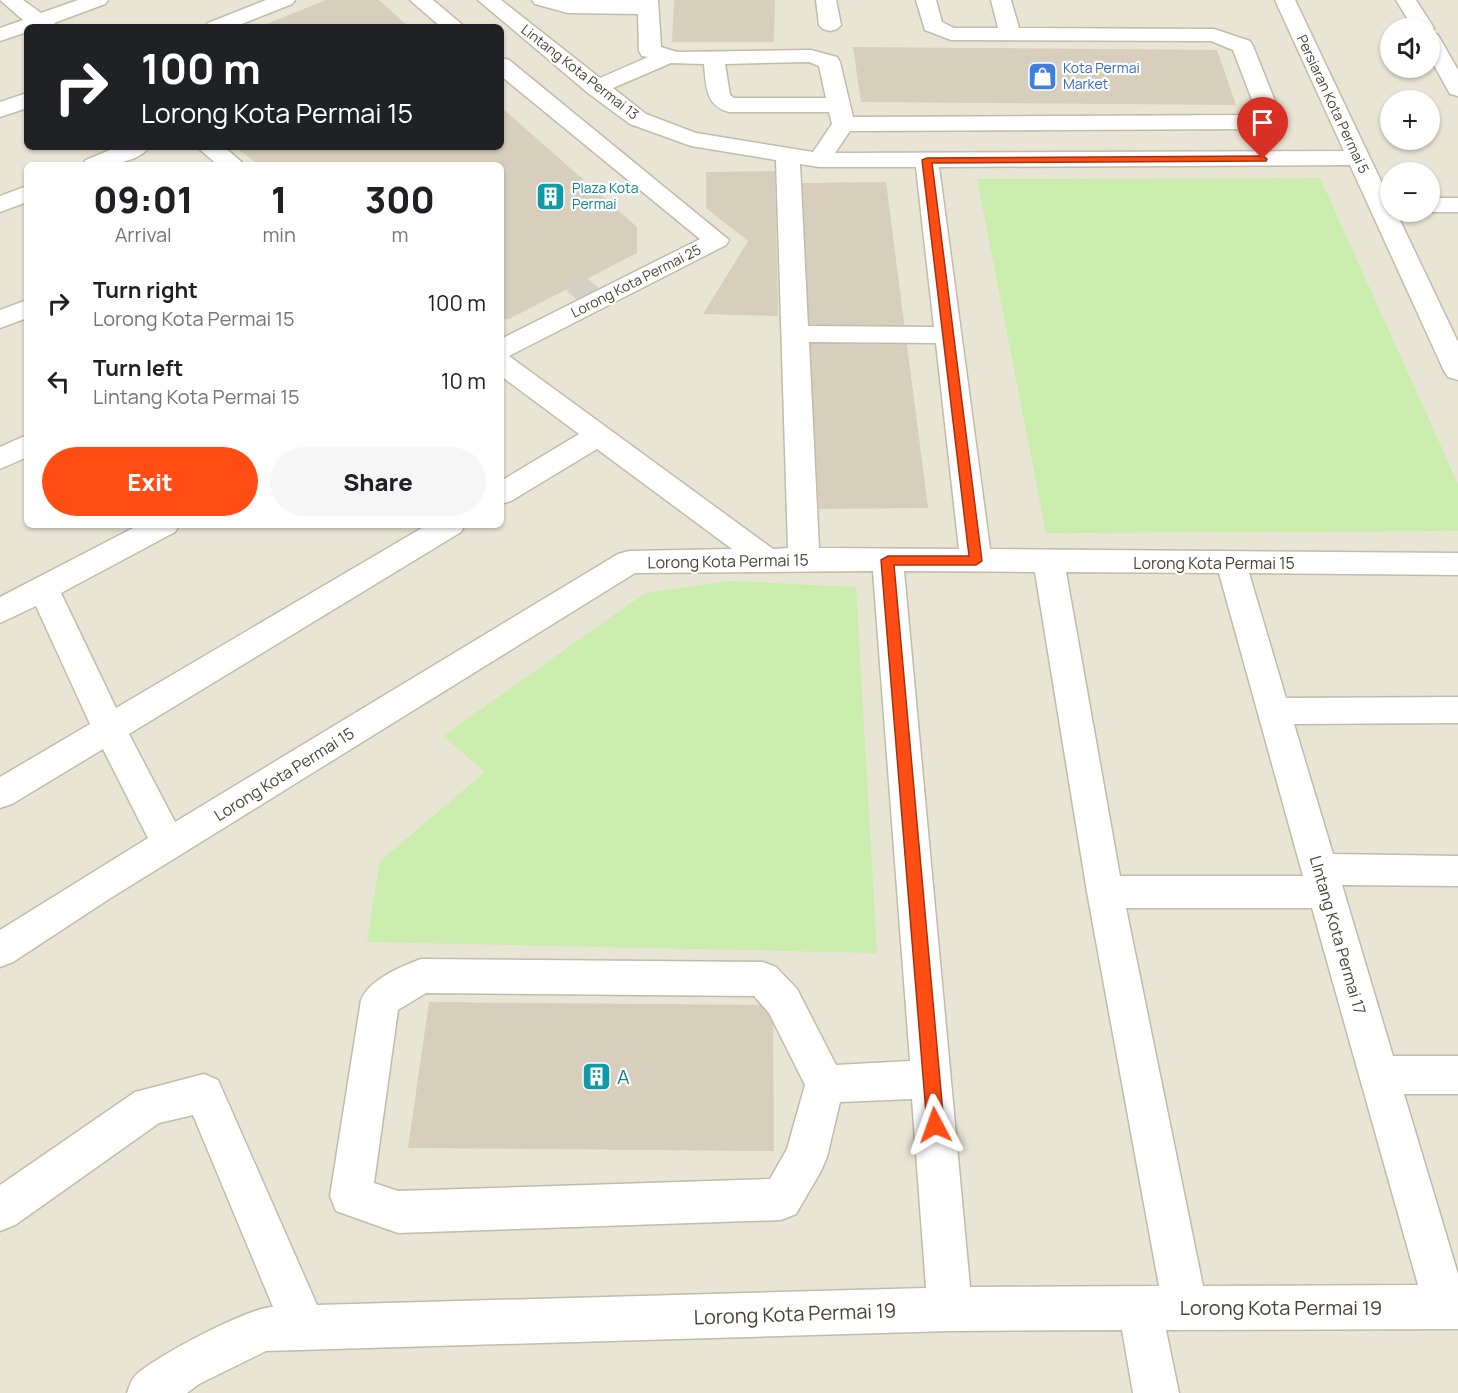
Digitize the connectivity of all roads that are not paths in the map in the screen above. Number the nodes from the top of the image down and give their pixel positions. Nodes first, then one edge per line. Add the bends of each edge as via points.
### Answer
1 (10, 0) edge
2 (98, 0) edge
3 (285, 0) edge
4 (420, 0) edge
5 (488, 0) edge
6 (542, 0) edge
7 (826, 0) edge
8 (926, 0) edge
9 (1001, 0) edge
10 (1285, 0) edge
11 (1406, 0) edge
12 (648, 4) edge
13 (1417, 18) edge
14 (43, 24) edge
15 (223, 24) edge
16 (450, 24) edge
17 (830, 25) dead end
18 (24, 29) edge
19 (1010, 34) junction
20 (0, 35) edge
21 (668, 56) junction
22 (1440, 58) edge
23 (714, 59) junction
24 (504, 67) edge
25 (596, 88) junction
26 (1458, 89) edge
27 (24, 101) edge
28 (0, 110) edge
29 (840, 115) junction
30 (130, 150) edge
31 (213, 150) edge
32 (789, 156) junction
33 (1359, 158) junction
34 (819, 160) junction
35 (927, 160) junction
36 (101, 162) edge
37 (229, 162) edge
38 (24, 194) edge
39 (1380, 195) edge
40 (0, 205) edge
41 (1440, 205) edge
42 (1458, 205) edge
43 (1393, 222) edge
44 (24, 309) edge
45 (0, 320) edge
46 (795, 334) junction
47 (948, 335) junction
48 (504, 348) edge
49 (504, 365) edge
50 (1458, 371) edge
51 (597, 436) junction
52 (24, 447) edge
53 (0, 459) edge
54 (504, 492) edge
55 (158, 528) edge
56 (445, 528) edge
57 (766, 560) junction
58 (804, 560) junction
59 (888, 560) junction
60 (976, 561) junction
61 (1048, 561) junction
62 (1231, 563) junction
63 (1458, 564) edge
64 (43, 588) junction
65 (0, 611) edge
66 (1458, 710) edge
67 (1274, 711) junction
68 (110, 730) junction
69 (0, 794) edge
70 (169, 845) junction
71 (1458, 871) edge
72 (1322, 880) junction
73 (1105, 892) junction
74 (0, 950) edge
75 (1379, 1075) junction
76 (1458, 1075) edge
77 (932, 1079) junction
78 (825, 1084) junction
79 (0, 1210) edge
80 (1452, 1307) edge
81 (1185, 1308) junction
82 (950, 1309) junction
83 (1140, 1309) junction
84 (303, 1328) junction
85 (150, 1393) edge
86 (1156, 1393) edge

1 - 14 street
2 - 14 street
3 - 15 street
4 - 16 street
5 - 25 street, Lintang Kota Permai 13
6 - 12 street via 568,7
7 - 17 street
8 - 19 street via 932,26 951,34
9 - 19 street
10 - 33 street, Persiaran Kota Permai 5
11 - 13 street
12 - 21 street via 650,51
18 - 20 street
19 - 29 street via 1214,35 1242,46 1266,106 1251,122
21 - 23 street
21 - 25 street
22 - 26 street
23 - 29 street via 719,97 729,105
23 - 29 street via 811,56 829,62
24 - 48 street, Lorong Kota Permai 25 via 717,240
25 - 32 street, Lintang Kota Permai 13 via 638,119 691,139
27 - 28 street
29 - 34 street
30 - 36 street
31 - 37 street
32 - 34 street, Lintang Kota Permai 13
32 - 46 street
33 - 35 street, Lintang Kota Permai 13
33 - 39 street, Persiaran Kota Permai 5
34 - 35 street, Lintang Kota Permai 13
35 - 47 street
38 - 40 street
41 - 42 street
43 - 50 street, Persiaran Kota Permai 5
44 - 45 street
46 - 47 street
46 - 58 street
47 - 60 street
49 - 51 street
51 - 54 street
51 - 57 street
52 - 53 street
55 - 64 street
56 - 68 street
57 - 58 street, Lorong Kota Permai 15
57 - 70 street, Lorong Kota Permai 15 via 629,562
58 - 59 street, Lorong Kota Permai 15
59 - 60 street, Lorong Kota Permai 15
59 - 77 street
60 - 61 street, Lorong Kota Permai 15
61 - 62 street, Lorong Kota Permai 15
61 - 73 street
62 - 63 street, Lorong Kota Permai 15
62 - 67 street, LIntang Kota Permai 17
64 - 65 street
64 - 68 street
66 - 67 street
67 - 72 street, LIntang Kota Permai 17
68 - 69 street
68 - 70 street
70 - 74 street, Lorong Kota Permai 15
71 - 72 street
72 - 73 street
72 - 75 street, LIntang Kota Permai 17
73 - 81 street
75 - 76 street
75 - 80 street, LIntang Kota Permai 17
77 - 78 street
77 - 82 street
78 - 78 street via 807,1157 781,1199 398,1212 351,1196 380,999 421,976 763,979 783,1001
79 - 84 street via 149,1106 204,1093
80 - 81 street, Lorong Kota Permai 19
81 - 83 street, Lorong Kota Permai 19
82 - 83 street, Lorong Kota Permai 19
82 - 84 street, Lorong Kota Permai 19
83 - 86 street
84 - 85 street, Lorong Kota Permai 19 via 264,1329 183,1368

